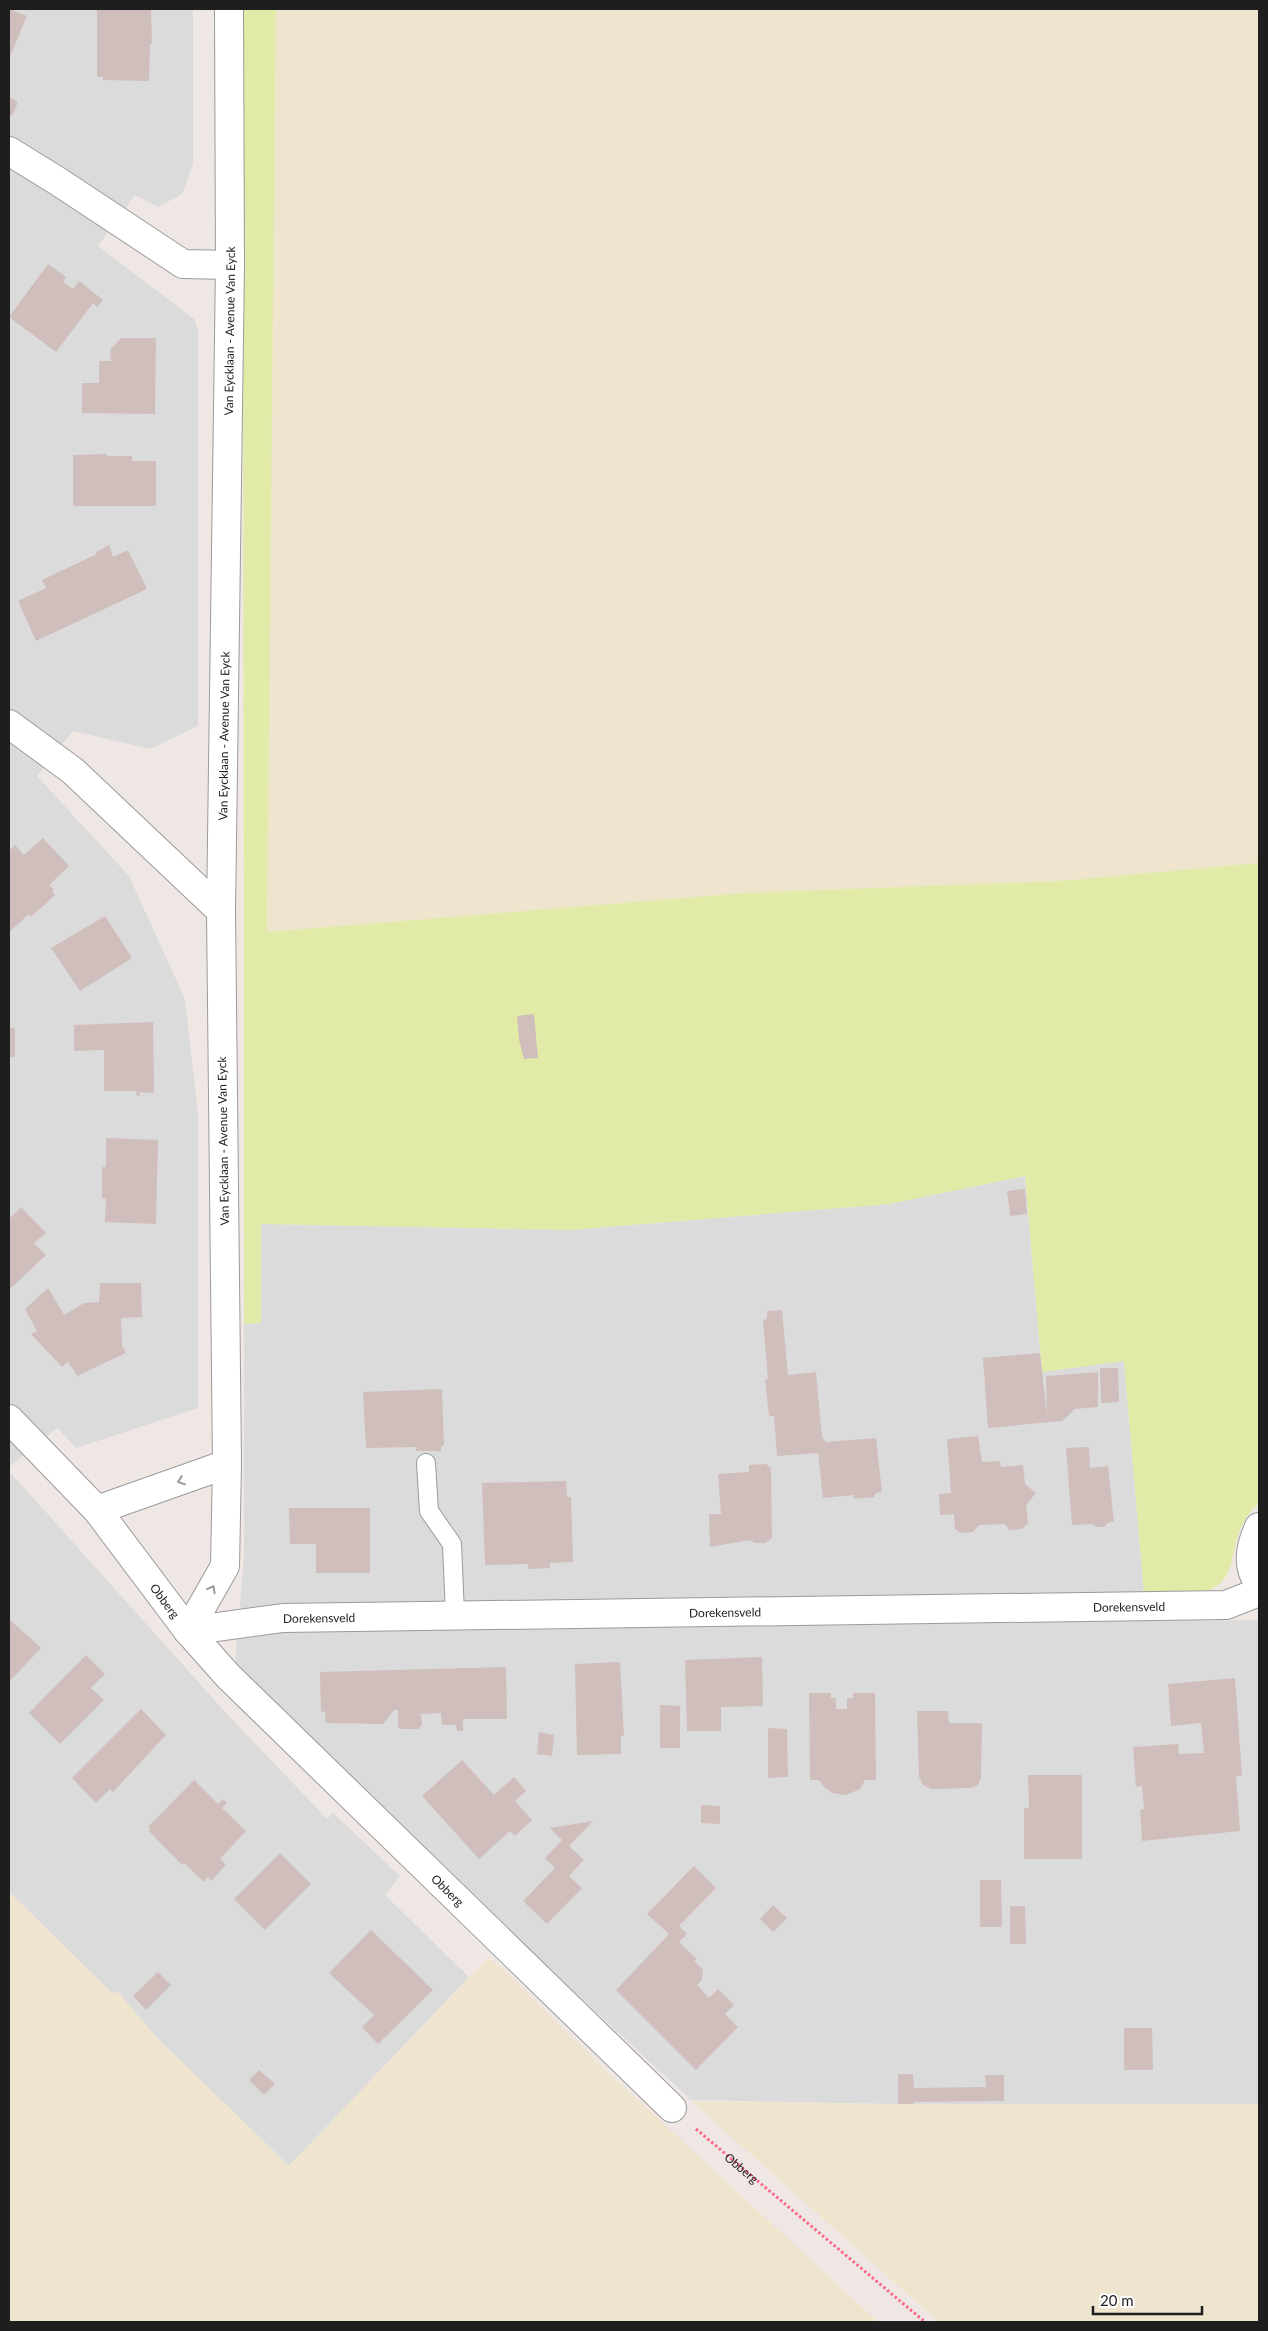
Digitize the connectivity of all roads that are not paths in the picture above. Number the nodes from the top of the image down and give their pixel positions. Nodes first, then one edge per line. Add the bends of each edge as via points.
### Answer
1 (229, 9) edge
2 (9, 152) edge
3 (230, 265) junction
4 (9, 724) edge
5 (221, 911) junction
6 (9, 1419) edge
7 (426, 1463) dead end
8 (227, 1464) junction
9 (97, 1510) junction
10 (1259, 1528) edge
11 (1259, 1584) edge
12 (1259, 1592) edge
13 (455, 1615) junction
14 (188, 1631) junction
15 (672, 2108) road end

1 - 3 street, Van Eycklaan - Avenue Van Eyck
2 - 3 street via 183,264
3 - 5 street, Van Eycklaan - Avenue Van Eyck
4 - 5 street via 73,771
5 - 8 street, Van Eycklaan - Avenue Van Eyck
6 - 9 street, Obberg
7 - 13 lane via 429,1511 452,1544
8 -> 9 street
14 -> 8 street, Van Eycklaan - Avenue Van Eyck via 225,1566
9 - 14 street, Obberg
10 - 11 street via 1250,1552 1251,1566
12 - 13 street, Dorekensveld via 1226,1604
13 - 14 street, Dorekensveld via 283,1618
14 - 15 street, Obberg via 228,1676

